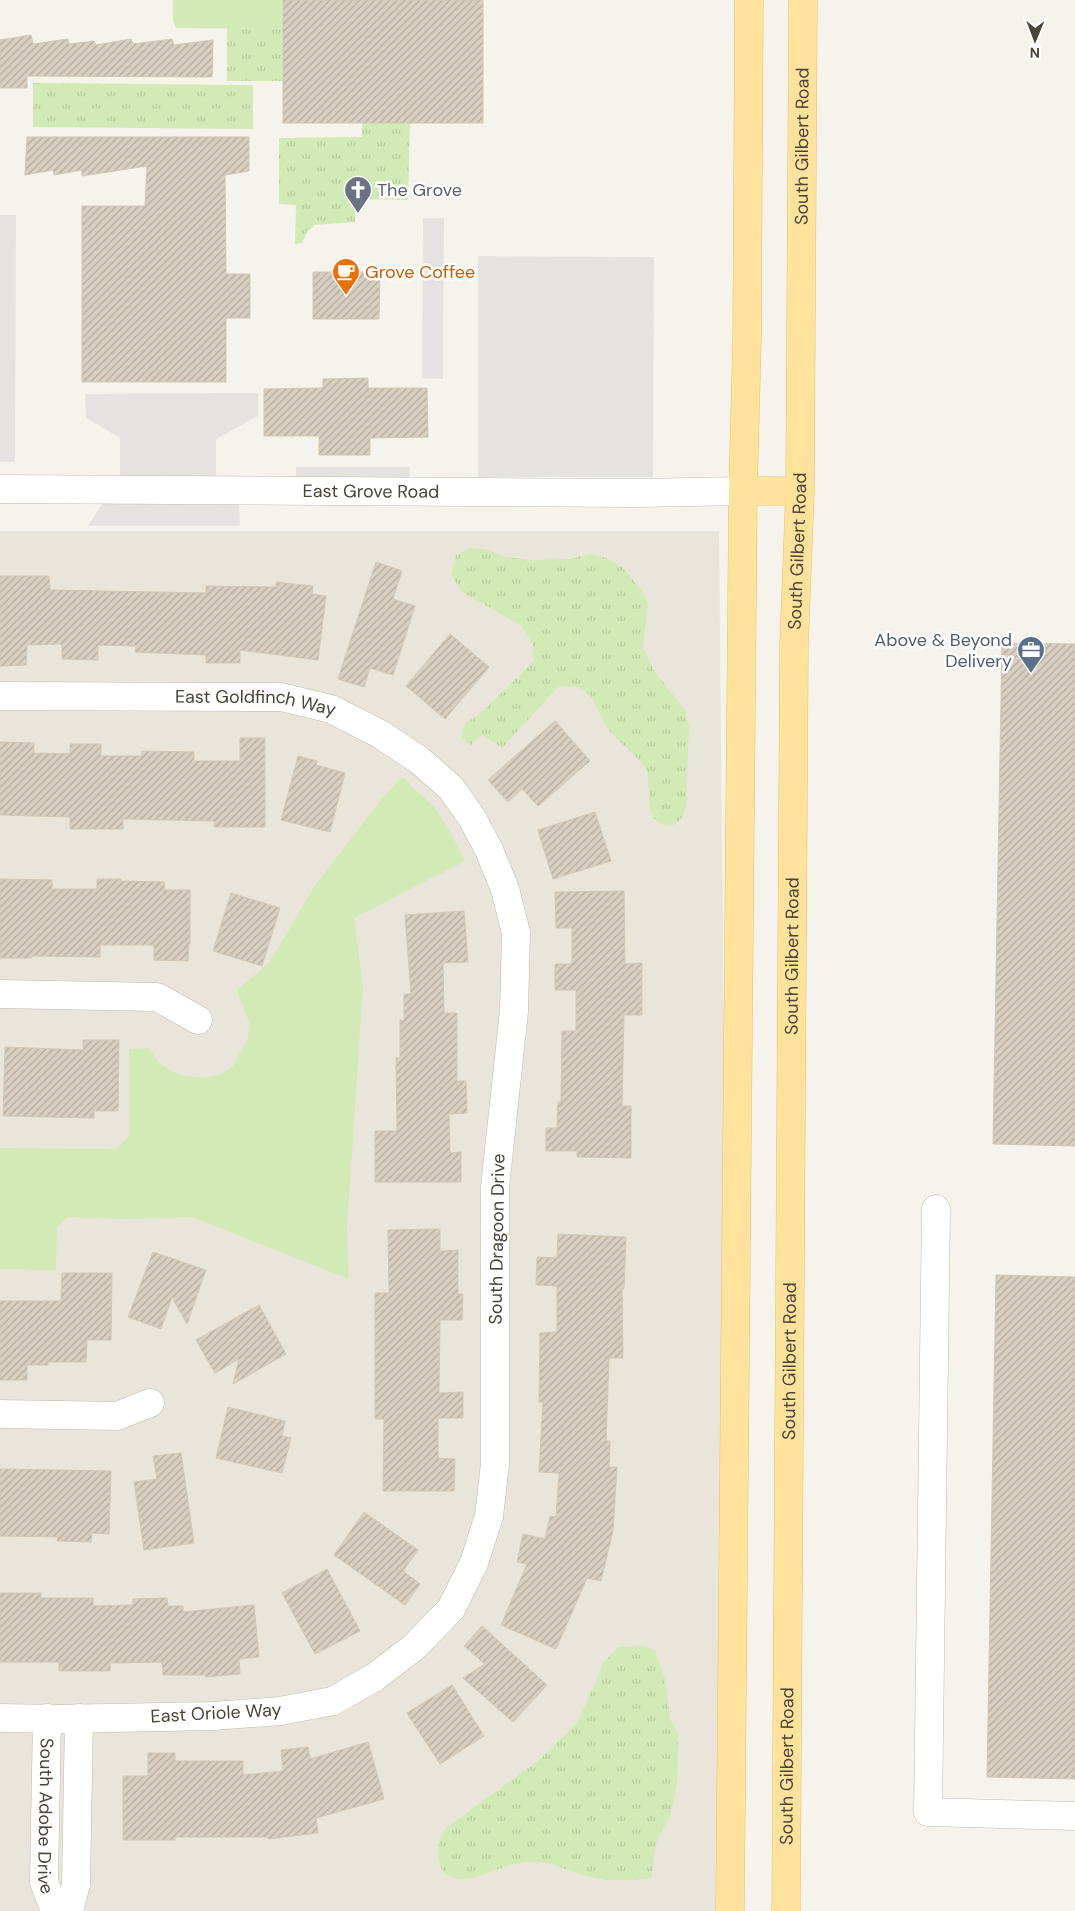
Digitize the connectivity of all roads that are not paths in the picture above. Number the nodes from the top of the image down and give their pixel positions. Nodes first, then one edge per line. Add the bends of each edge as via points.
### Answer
1 (749, 0) edge
2 (803, 0) edge
3 (0, 489) edge
4 (743, 491) junction
5 (800, 491) junction
6 (0, 696) edge
7 (472, 818) joint
8 (0, 994) edge
9 (198, 1020) dead end
10 (936, 1209) dead end
11 (150, 1403) dead end
12 (0, 1414) edge
13 (414, 1647) joint
14 (0, 1718) edge
15 (47, 1718) junction
16 (79, 1718) junction
17 (1075, 1816) edge
18 (55, 1911) edge
19 (69, 1911) edge
20 (730, 1911) edge
21 (786, 1911) edge

1 - 4 main road
2 - 5 main road, South Gilbert Road
3 - 4 street, East Grove Road
4 - 5 main road
4 - 20 main road
5 - 21 main road, South Gilbert Road via 794,645
6 - 7 street, East Goldfinch Way via 281,697 331,709 380,734 419,760 452,788
7 - 13 street, South Dragoon Drive via 505,889 516,933 514,1010 495,1187 495,1464 489,1516 474,1562 451,1609
8 - 9 street via 157,997
10 - 17 street via 928,1812
11 - 12 street via 117,1416
13 - 16 street, East Oriole Way via 375,1677 333,1701 280,1711 213,1716
14 - 15 street, East Oriole Way
15 - 16 street, East Oriole Way
15 - 18 street, South Adobe Drive via 44,1882
16 - 19 street, South Adobe Drive via 76,1884

